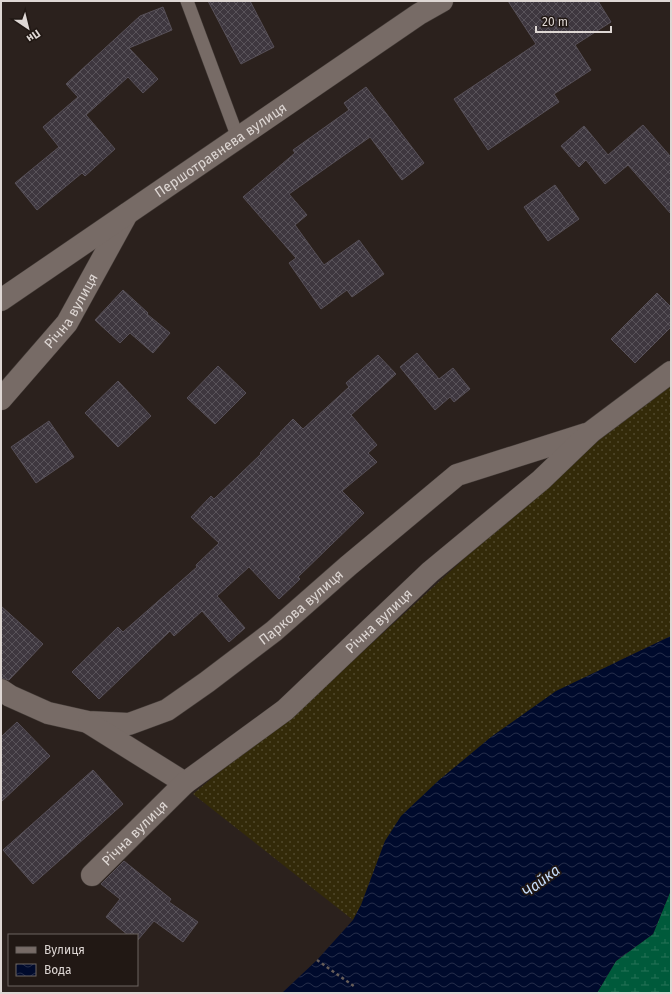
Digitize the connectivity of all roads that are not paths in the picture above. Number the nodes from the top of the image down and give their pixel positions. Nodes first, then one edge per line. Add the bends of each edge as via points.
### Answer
1 (187, 1) edge
2 (442, 1) edge
3 (238, 138) junction
4 (127, 214) junction
5 (1, 300) edge
6 (671, 372) edge
7 (1, 399) edge
8 (591, 432) junction
9 (1, 690) edge
10 (88, 722) junction
11 (185, 783) junction
12 (92, 875) dead end

1 - 3 lane
2 - 3 street, Першотравнева вулиця via 419,14
3 - 4 street, Першотравнева вулиця
4 - 5 street, Першотравнева вулиця
4 - 7 street, Річна вулиця via 67,323
6 - 8 street, Річна вулиця
8 - 10 street, Паркова вулиця via 457,474 274,631 167,710 129,724
8 - 11 street, Річна вулиця via 541,480 430,572 285,710
9 - 10 street, Паркова вулиця via 48,714
10 - 11 street
11 - 12 street, Річна вулиця

